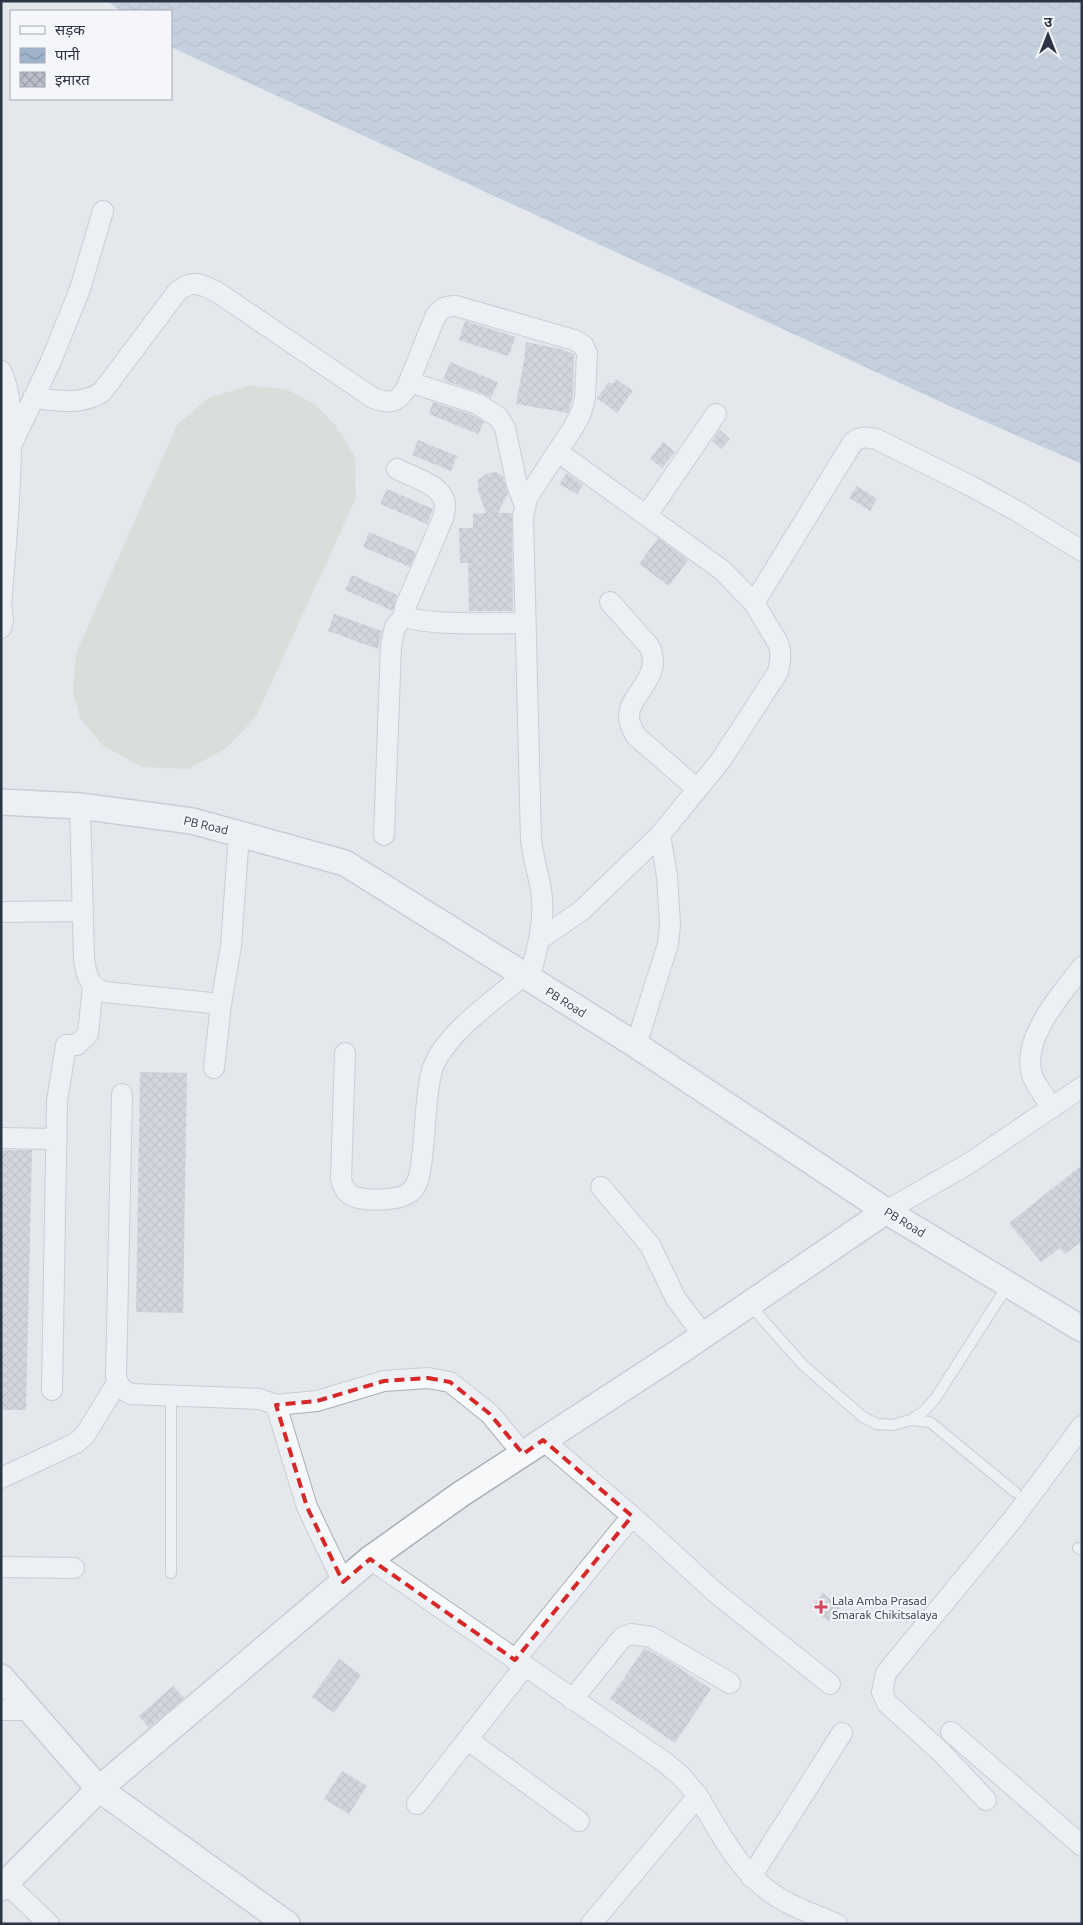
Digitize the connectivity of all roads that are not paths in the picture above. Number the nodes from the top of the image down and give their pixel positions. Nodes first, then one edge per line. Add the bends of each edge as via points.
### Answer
1 (103, 211) dead end
2 (1, 371) edge
3 (409, 382) junction
4 (33, 398) junction
5 (716, 414) dead end
6 (6, 418) edge
7 (10, 446) junction
8 (558, 452) junction
9 (396, 469) dead end
10 (5, 487) edge
11 (525, 506) junction
12 (647, 515) junction
13 (1082, 551) edge
14 (610, 602) dead end
15 (754, 603) junction
16 (1, 605) edge
17 (404, 616) junction
18 (525, 623) junction
19 (1, 628) edge
20 (697, 789) junction
21 (1, 802) edge
22 (80, 806) junction
23 (239, 834) junction
24 (384, 835) dead end
25 (660, 835) junction
26 (83, 911) junction
27 (1, 912) edge
28 (540, 939) junction
29 (1082, 967) edge
30 (527, 977) junction
31 (93, 985) junction
32 (221, 1004) junction
33 (636, 1045) junction
34 (345, 1053) dead end
35 (214, 1068) dead end
36 (1082, 1087) edge
37 (122, 1094) dead end
38 (1052, 1108) junction
39 (1, 1138) edge
40 (57, 1139) junction
41 (601, 1187) dead end
42 (886, 1211) junction
43 (1008, 1285) junction
44 (750, 1305) junction
45 (1082, 1329) edge
46 (704, 1336) junction
47 (117, 1383) junction
48 (52, 1390) dead end
49 (171, 1395) junction
50 (276, 1405) junction
51 (910, 1420) junction
52 (1082, 1426) edge
53 (543, 1440) junction
54 (523, 1454) junction
55 (1, 1478) edge
56 (1015, 1492) dead end
57 (632, 1516) junction
58 (370, 1559) junction
59 (1, 1567) edge
60 (74, 1568) dead end
61 (171, 1574) dead end
62 (343, 1582) junction
63 (519, 1664) junction
64 (1, 1677) edge
65 (730, 1683) dead end
66 (830, 1684) dead end
67 (572, 1700) junction
68 (1, 1710) edge
69 (30, 1710) junction
70 (951, 1732) dead end
71 (842, 1733) dead end
72 (468, 1740) junction
73 (93, 1783) junction
74 (698, 1796) junction
75 (986, 1800) dead end
76 (417, 1804) dead end
77 (579, 1820) dead end
78 (1082, 1846) edge
79 (751, 1877) junction
80 (3, 1879) edge
81 (281, 1922) edge
82 (49, 1924) edge
83 (591, 1924) edge
84 (837, 1924) edge

1 - 4 street via 80,289
2 - 6 street via 10,396
3 - 4 street via 401,397 392,402 373,398 216,292 195,283 185,285 177,292 102,392 93,399 79,402
3 - 8 street via 435,317 447,306 574,340 587,352 585,398 581,412
3 - 11 street via 478,404 498,416 505,428 517,485
4 - 7 street
5 - 12 street
6 - 7 street
7 - 10 street
8 - 11 street
8 - 12 street
9 - 17 street via 437,489 445,505 443,518
10 - 16 street
11 - 18 street
12 - 15 street via 722,570
13 - 15 street via 969,485 866,436 853,442
14 - 20 street via 653,653 650,675 630,709 631,727 636,736
15 - 20 street via 781,650 778,672 726,752
16 - 19 street
17 - 18 street via 437,622
17 - 24 street via 395,627 390,646
18 - 28 street via 531,840 542,892
20 - 25 street
21 - 22 street, PB Road
22 - 23 street, PB Road via 192,821
22 - 26 street
23 - 30 street, PB Road via 345,863
23 - 32 street via 231,946
25 - 28 street via 581,911
25 - 33 street via 667,876 668,944
26 - 27 street
26 - 31 street via 86,973
28 - 30 street
29 - 38 street via 1052,1008 1031,1050 1033,1077
30 - 33 street, PB Road
30 - 34 street via 443,1048 431,1074 419,1177 416,1186 402,1196 354,1197 340,1179
31 - 32 street via 105,992
31 - 40 street via 88,1034 78,1045 66,1045 57,1101
32 - 35 street
33 - 42 street, PB Road
36 - 38 street
37 - 47 street
38 - 42 street via 968,1164
39 - 40 street
40 - 48 street
41 - 46 street via 650,1245 676,1299
42 - 43 street, PB Road
42 - 44 street
43 - 45 street, PB Road
43 - 51 lane via 935,1398 923,1412
44 - 46 street
44 - 51 lane via 803,1365 863,1417 877,1424 893,1425
46 - 53 street
47 - 49 street via 123,1391 131,1394
47 - 55 street via 85,1435 76,1443
49 - 50 street via 260,1399
49 - 61 lane
50 - 54 street via 317,1401 384,1381 428,1378 450,1382 490,1414
50 - 62 street via 307,1507
51 - 56 lane via 930,1422
52 - 75 street via 1013,1519 886,1673 883,1682 882,1692 887,1703 942,1753
53 - 54 street
53 - 57 street
54 - 58 street
57 - 63 street
57 - 66 street via 716,1593
58 - 62 street
58 - 63 street
59 - 60 street
62 - 73 street
63 - 67 street
63 - 72 street
64 - 69 street
65 - 67 street via 651,1637 631,1634 622,1638
67 - 74 street via 663,1761
68 - 69 street
69 - 73 street
70 - 78 street
71 - 79 street
72 - 76 street
72 - 77 street
73 - 80 street via 74,1797
73 - 81 street
74 - 79 street
74 - 83 street
79 - 84 street via 787,1903
80 - 82 street

